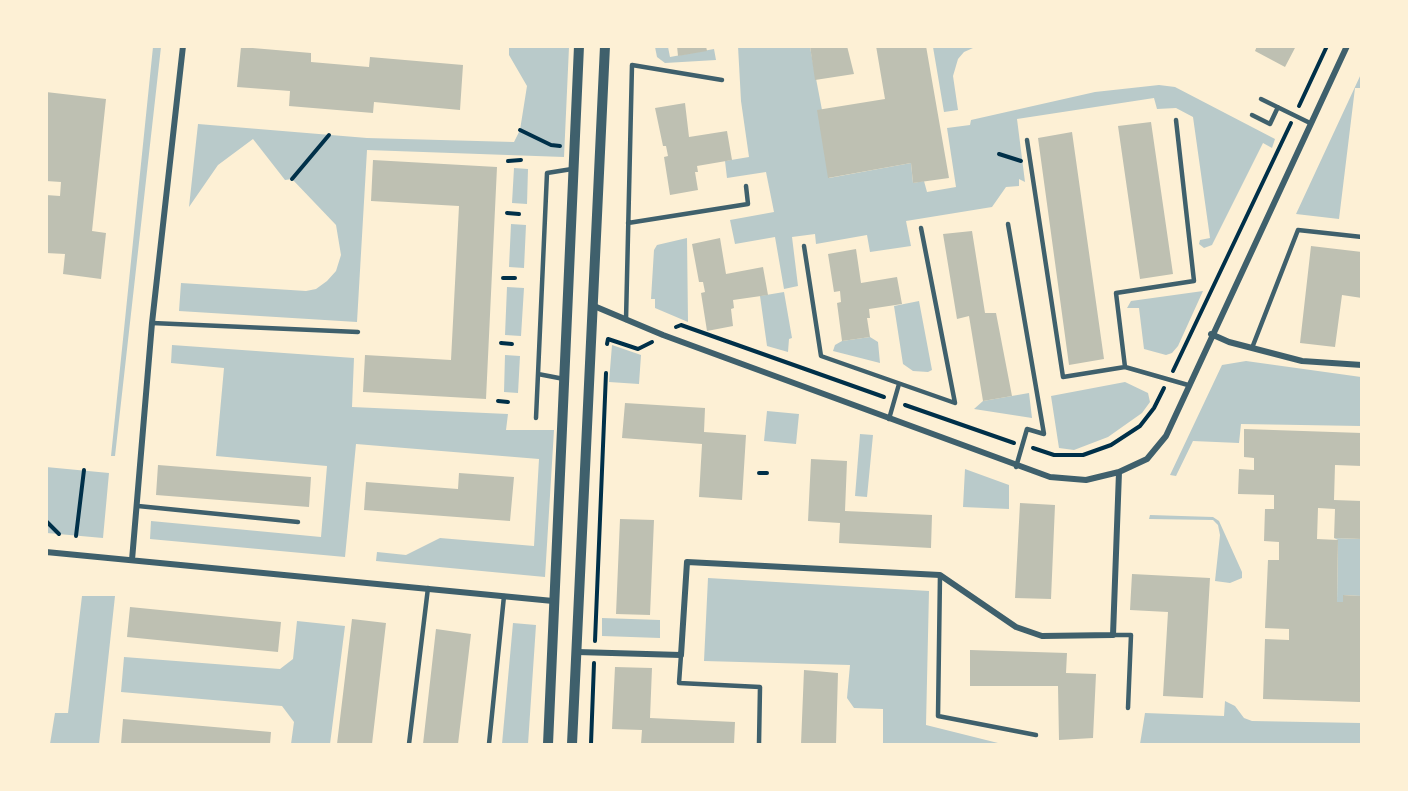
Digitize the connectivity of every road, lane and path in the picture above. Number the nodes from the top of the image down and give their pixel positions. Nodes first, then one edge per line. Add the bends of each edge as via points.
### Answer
1 (183, 46) edge
2 (579, 46) edge
3 (604, 46) edge
4 (1347, 46) edge
5 (722, 80) dead end
6 (1261, 99) dead end
7 (1278, 107) junction
8 (1252, 115) dead end
9 (1176, 120) dead end
10 (1310, 123) junction
11 (520, 130) dead end
12 (329, 135) dead end
13 (1027, 140) dead end
14 (564, 147) dead end
15 (999, 154) dead end
16 (522, 160) dead end
17 (508, 161) dead end
18 (1022, 162) dead end
19 (574, 169) junction
20 (292, 179) dead end
21 (746, 186) dead end
22 (507, 213) dead end
23 (519, 214) dead end
24 (628, 223) junction
25 (1008, 224) dead end
26 (921, 228) dead end
27 (1362, 237) edge
28 (804, 246) dead end
29 (503, 278) dead end
30 (515, 278) dead end
31 (594, 306) junction
32 (626, 320) junction
33 (152, 323) junction
34 (358, 332) dead end
35 (1211, 334) junction
36 (501, 343) dead end
37 (512, 344) dead end
38 (1252, 348) junction
39 (1362, 365) edge
40 (1125, 367) junction
41 (538, 374) junction
42 (564, 379) junction
43 (899, 384) junction
44 (1188, 384) junction
45 (498, 401) dead end
46 (508, 402) dead end
47 (536, 418) dead end
48 (889, 419) junction
49 (1016, 467) junction
50 (84, 470) dead end
51 (1119, 472) junction
52 (759, 473) dead end
53 (767, 473) dead end
54 (138, 506) junction
55 (46, 521) edge
56 (298, 522) dead end
57 (59, 534) dead end
58 (76, 536) dead end
59 (46, 552) edge
60 (132, 560) junction
61 (940, 575) junction
62 (428, 588) junction
63 (504, 596) junction
64 (553, 601) junction
65 (1113, 635) junction
66 (577, 652) junction
67 (681, 655) junction
68 (1128, 708) dead end
69 (1036, 735) dead end
70 (409, 744) edge
71 (489, 744) edge
72 (548, 744) edge
73 (572, 744) edge
74 (759, 744) edge

1 - 33 street
2 - 19 street
3 - 31 street
4 - 10 street
5 - 24 lane via 632,65
6 - 7 lane
7 - 8 lane via 1270,124
7 - 10 lane
9 - 40 lane via 1194,281 1116,293
10 - 35 street
11 - 14 path via 550,145
12 - 20 path
13 - 40 lane via 1063,377
15 - 18 path
16 - 17 path
19 - 41 lane via 547,173
19 - 42 street
21 - 24 lane via 748,204
22 - 23 path
24 - 32 lane
25 - 49 lane via 1044,434 1027,429
26 - 43 lane via 955,404
27 - 38 lane via 1298,230
28 - 43 lane via 821,356
29 - 30 path
31 - 32 street
31 - 66 street
32 - 48 street
33 - 34 lane
33 - 54 street
35 - 38 street
35 - 44 street
36 - 37 path
38 - 39 street via 1302,361
40 - 44 lane
41 - 42 lane
41 - 47 lane
42 - 64 street
43 - 48 lane
44 - 51 street via 1166,436 1147,459
45 - 46 path
48 - 49 street
49 - 51 street via 1050,477 1086,480
50 - 58 path
51 - 65 street
52 - 53 path
54 - 56 lane
54 - 60 street
55 - 57 path
59 - 60 street
60 - 62 street
61 - 65 street via 1016,627 1042,636
61 - 67 street via 687,562
61 - 69 lane via 939,716
62 - 63 street
62 - 70 lane
63 - 64 street
63 - 71 lane
64 - 72 street
65 - 68 lane via 1131,635
66 - 67 street
66 - 73 street
67 - 74 lane via 680,683 760,687

